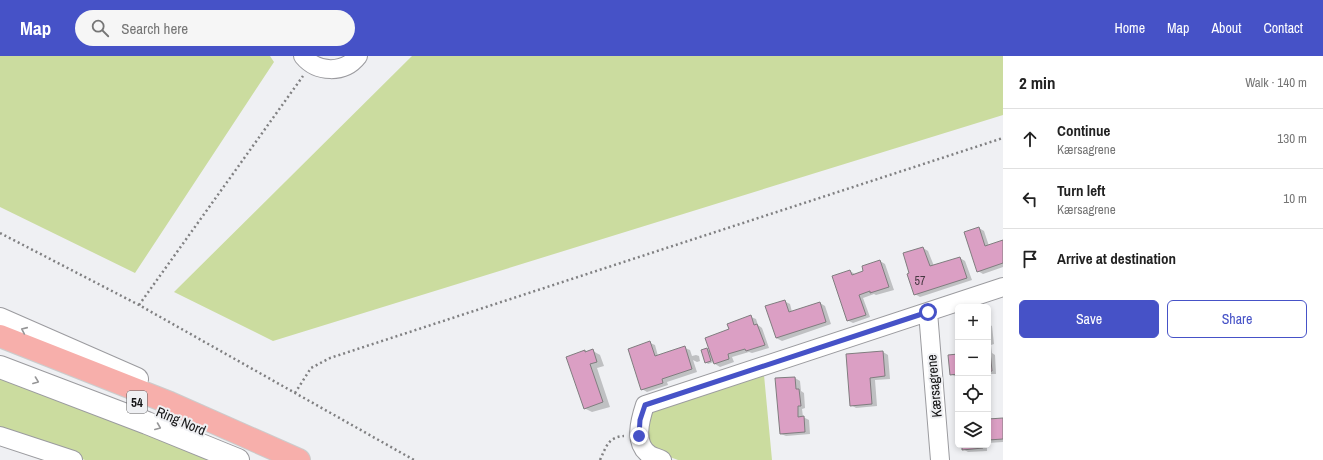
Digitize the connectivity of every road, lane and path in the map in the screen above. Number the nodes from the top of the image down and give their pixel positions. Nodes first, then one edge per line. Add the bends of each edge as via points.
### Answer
1 (358, 56) edge
2 (307, 60) edge
3 (1003, 138) edge
4 (0, 233) edge
5 (1003, 287) edge
6 (139, 305) junction
7 (928, 312) junction
8 (0, 319) edge
9 (0, 336) edge
10 (0, 348) edge
11 (0, 367) edge
12 (295, 393) junction
13 (170, 403) junction
14 (0, 436) edge
15 (639, 436) junction
16 (73, 460) edge
17 (238, 460) edge
18 (272, 460) edge
19 (299, 460) edge
20 (414, 460) edge
21 (600, 460) edge
22 (662, 460) edge
23 (940, 460) edge

1 - 2 street via 345,67 334,70 322,69
2 - 6 path
3 - 12 path via 330,358 311,368
4 - 6 path
5 - 7 street
6 - 12 path
7 - 15 street via 645,405 640,420
7 - 23 street, Kærsagrene
13 -> 8 main road via 140,380
9 - 13 highway, 54
10 - 18 highway, Ring Nord / 54 via 139,403
11 -> 17 main road
12 - 20 path
13 - 19 highway, Ring Nord / 54
14 - 16 street
15 - 21 path via 617,437 607,443
15 - 22 street via 639,441 649,454

